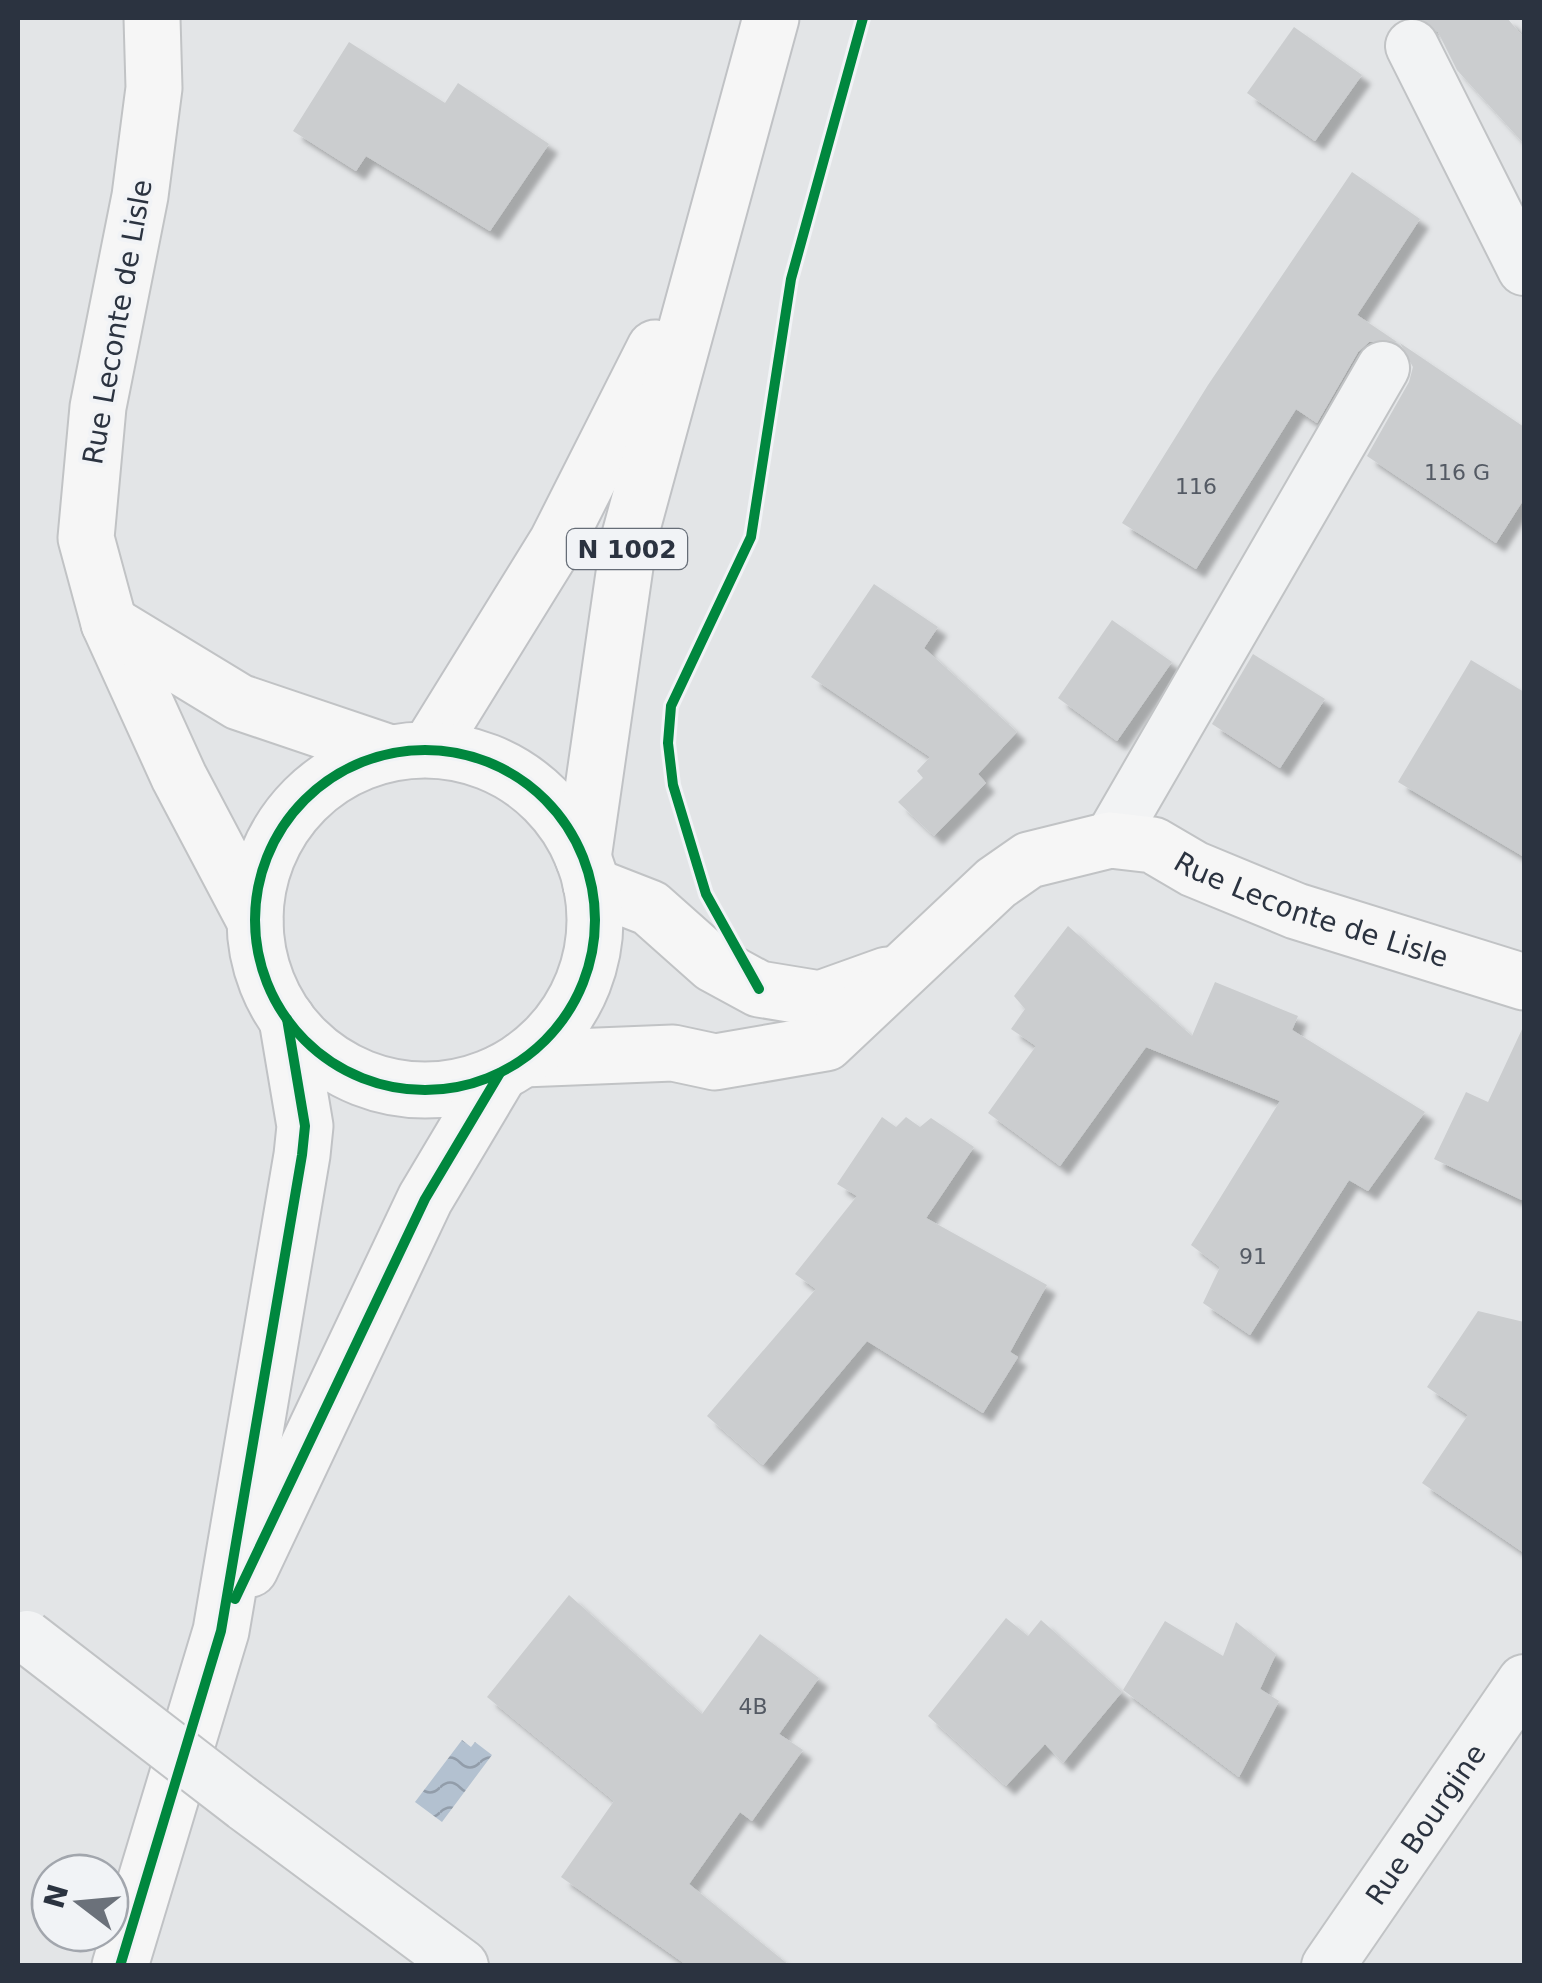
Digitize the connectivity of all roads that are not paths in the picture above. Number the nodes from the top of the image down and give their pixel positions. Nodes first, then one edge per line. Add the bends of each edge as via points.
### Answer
1 (152, 18) edge
2 (772, 18) edge
3 (1412, 46) dead end
4 (706, 247) junction
5 (1524, 269) edge
6 (1383, 368) dead end
7 (109, 624) junction
8 (409, 751) junction
9 (1110, 840) junction
10 (587, 872) junction
11 (255, 921) junction
12 (904, 969) junction
13 (1524, 982) edge
14 (287, 1019) junction
15 (512, 1066) junction
16 (220, 1631) junction
17 (22, 1633) edge
18 (1524, 1680) edge
19 (120, 1966) edge
20 (462, 1966) edge
21 (1328, 1966) edge

1 - 7 main road, Rue Leconte de Lisle via 154,88 98,407 86,538
2 - 4 main road, N 1002
3 - 5 street
4 - 8 main road, N 1002 via 557,542
4 - 10 main road, N 1002 via 628,538
6 - 9 street
7 - 8 main road via 239,702
7 - 11 main road, Rue Leconte de Lisle
8 - 10 main road via 465,754 528,784 554,809
8 - 11 main road via 336,774 292,813 265,864
9 - 12 main road, Rue Leconte de Lisle via 1029,860
9 - 13 main road, Rue Leconte de Lisle via 1153,846 1296,911
10 - 12 main road, Rue Leconte de Lisle via 650,908 713,964 760,988 820,999
10 - 15 main road via 595,918 583,982 568,1012
11 - 14 main road via 270,989
12 - 15 main road, Rue Leconte de Lisle via 826,1044 715,1062 673,1054
14 - 15 main road via 336,1065 400,1088 434,1090
14 - 16 main road via 304,1126 302,1155
15 - 16 main road via 425,1199
16 - 19 main road
17 - 20 street, bridge
18 - 21 street, Rue Bourgine

